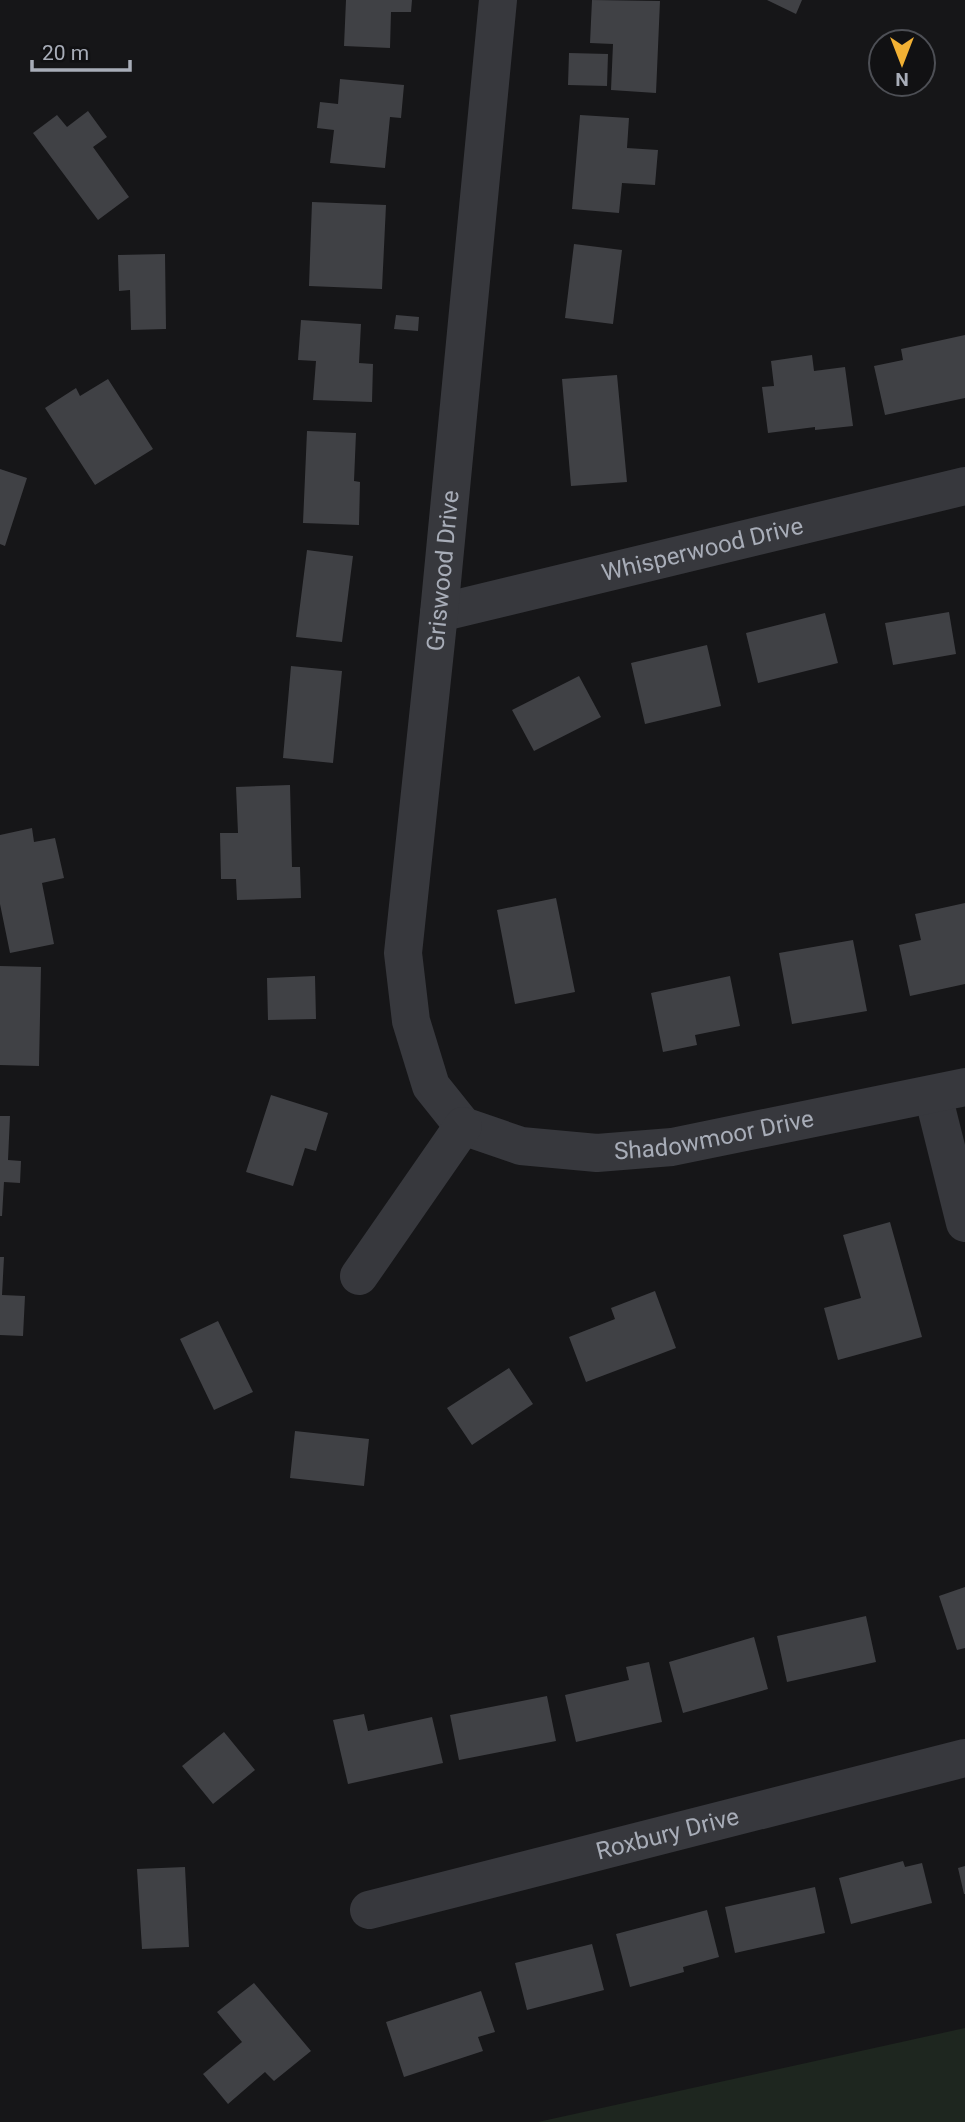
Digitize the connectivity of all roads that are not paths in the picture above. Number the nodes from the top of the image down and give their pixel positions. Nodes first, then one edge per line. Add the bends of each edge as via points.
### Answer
1 (498, 0) edge
2 (965, 486) edge
3 (439, 613) junction
4 (949, 1091) edge
5 (463, 1126) junction
6 (965, 1223) edge
7 (359, 1276) dead end
8 (965, 1758) edge
9 (369, 1910) dead end

1 - 3 street, Griswood Drive
2 - 3 street, Whisperwood Drive
3 - 5 street, Griswood Drive via 403,953 411,1021 431,1086
4 - 5 street, Shadowmoor Drive via 672,1147 597,1153 521,1146
4 - 6 street
5 - 7 street
8 - 9 street, Roxbury Drive

